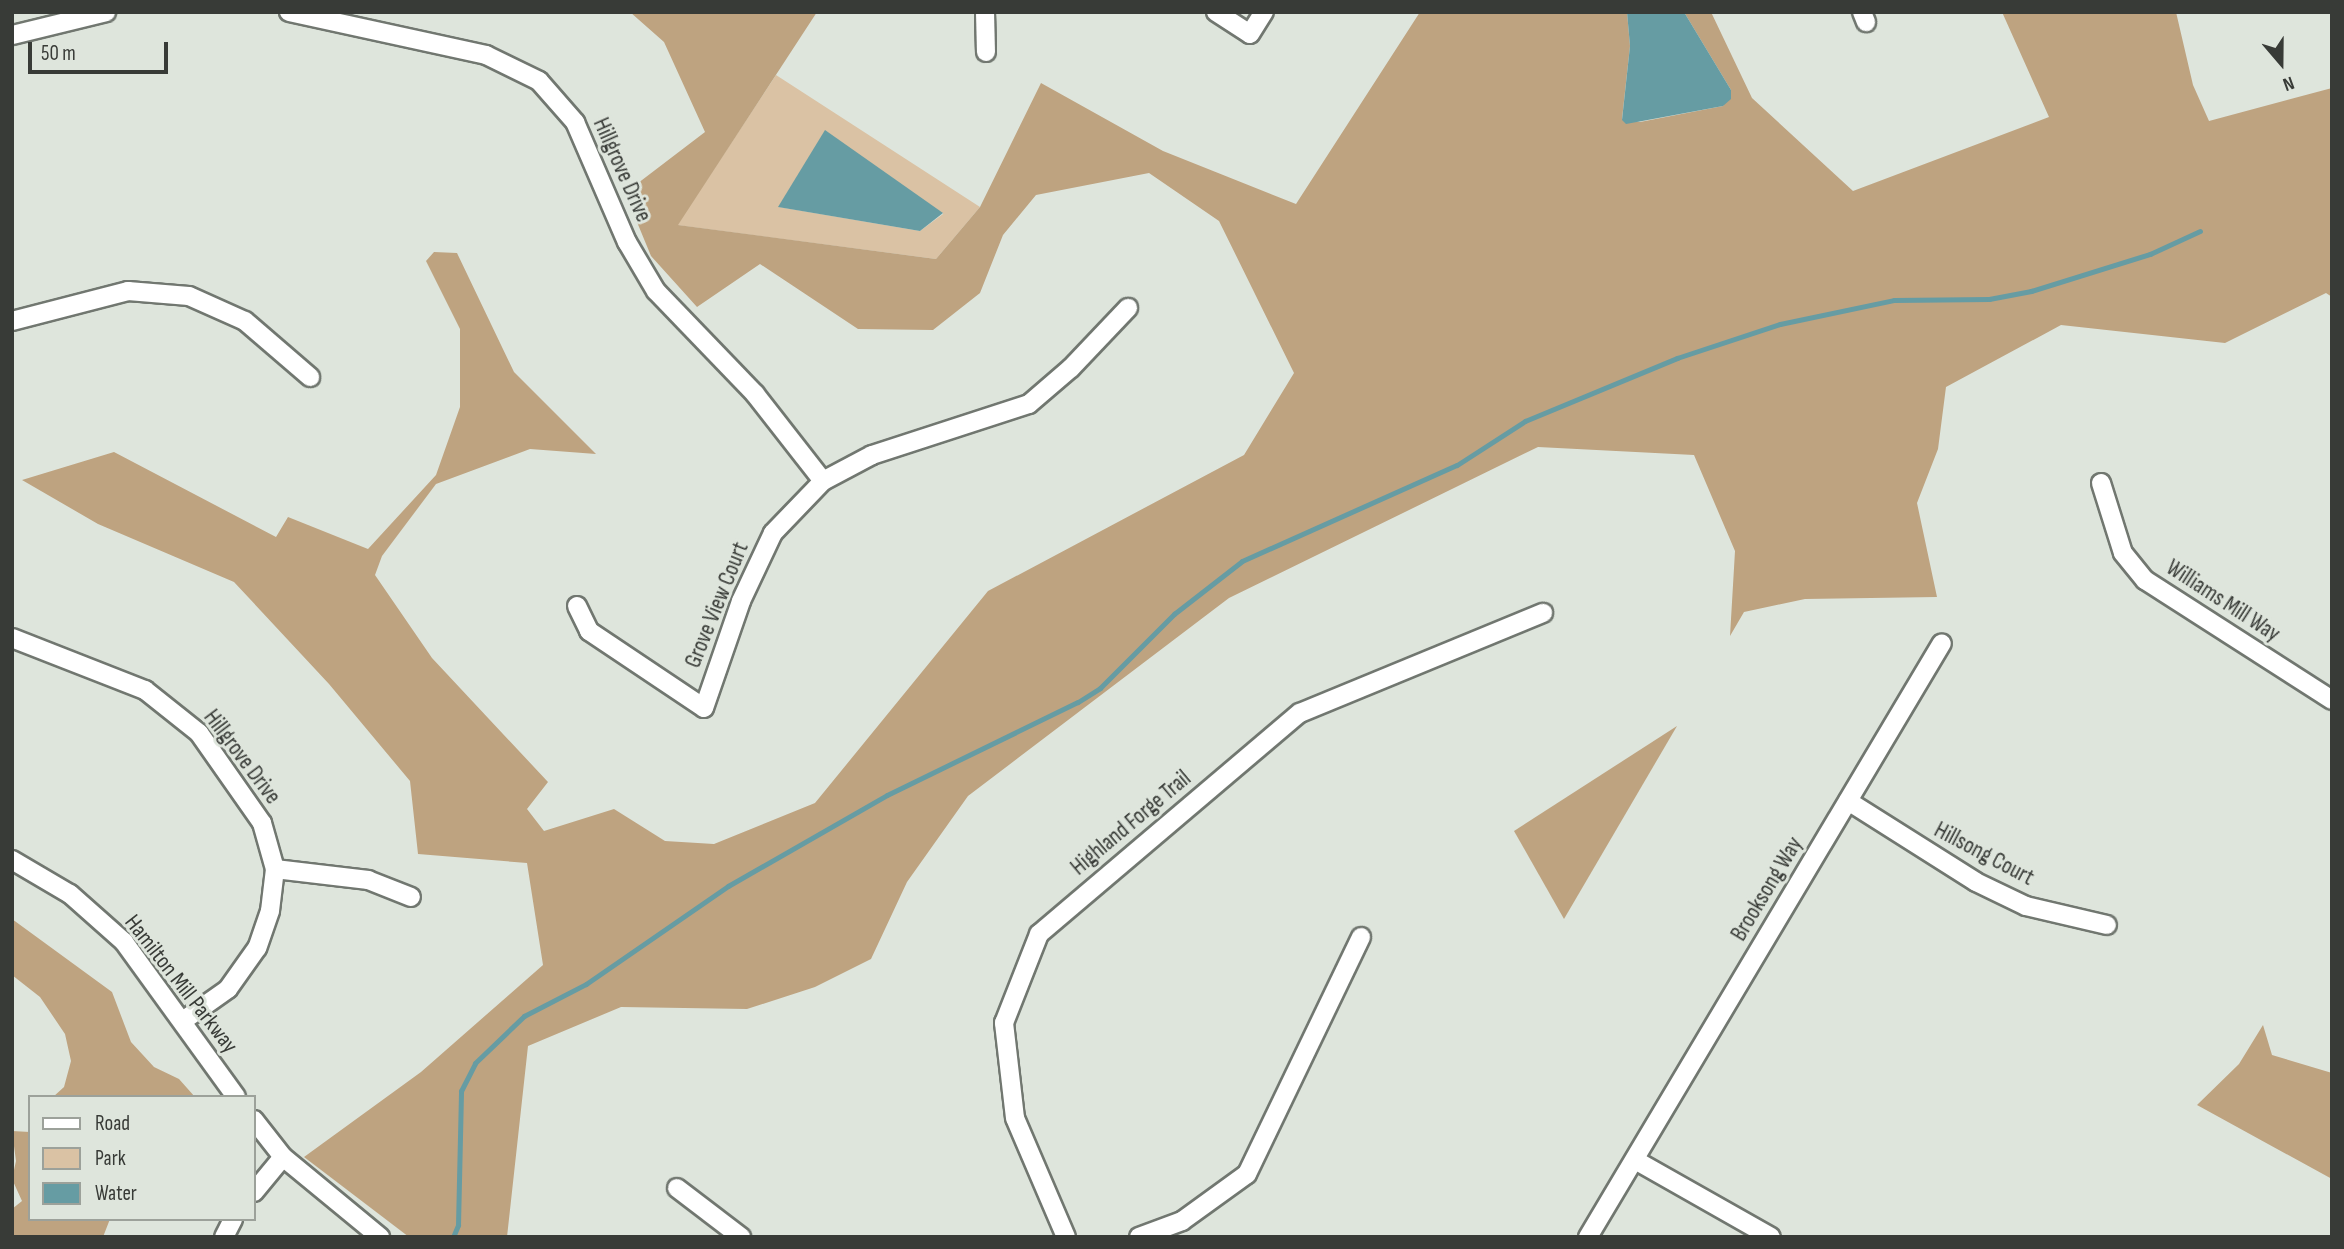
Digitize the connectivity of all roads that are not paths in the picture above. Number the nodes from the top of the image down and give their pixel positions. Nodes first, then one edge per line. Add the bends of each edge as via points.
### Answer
1 (106, 12) edge
2 (289, 12) edge
3 (985, 12) edge
4 (1216, 12) edge
5 (1264, 12) edge
6 (12, 34) edge
7 (986, 52) dead end
8 (1128, 308) dead end
9 (12, 321) edge
10 (310, 377) dead end
11 (822, 481) junction
12 (2101, 483) dead end
13 (577, 606) dead end
14 (1543, 613) dead end
15 (12, 638) edge
16 (1942, 643) dead end
17 (2332, 700) edge
18 (1848, 801) junction
19 (12, 860) edge
20 (275, 869) junction
21 (411, 897) dead end
22 (2107, 925) dead end
23 (1361, 937) dead end
24 (184, 1020) junction
25 (235, 1095) edge
26 (256, 1123) edge
27 (283, 1157) junction
28 (1635, 1160) junction
29 (677, 1188) dead end
30 (256, 1190) edge
31 (232, 1221) edge
32 (224, 1237) edge
33 (380, 1237) edge
34 (741, 1237) edge
35 (1066, 1237) edge
36 (1139, 1237) edge
37 (1588, 1237) edge
38 (1771, 1237) edge

1 - 6 street
2 - 11 street, Hillgrove Drive via 486,55 539,81 575,122 627,242 656,290 755,394
3 - 7 street
4 - 5 street via 1250,34
8 - 11 street, Grove View Court via 1029,404 872,455
9 - 10 street via 128,291 189,296 245,321
11 - 13 street, Grove View Court via 773,533 741,601 704,708 589,631
12 - 17 street, Williams Mill Way via 2123,553 2145,580
14 - 35 street, Highland Forge Trail via 1300,713 1039,934 1004,1023 1015,1118
15 - 20 street, Hillgrove Drive via 145,690 177,713 199,733 261,823
16 - 18 street, Brooksong Way
18 - 22 street, Hillsong Court via 2013,900
18 - 28 street, Brooksong Way
19 - 24 street, Hamilton Mill Parkway via 70,894 124,942
20 - 21 street via 368,880
20 - 24 street, Hillgrove Drive via 270,911 257,948 228,989
23 - 36 street via 1247,1174 1182,1221
24 - 25 street, Hamilton Mill Parkway
26 - 27 street
27 - 30 street
27 - 33 street
28 - 37 street, Brooksong Way
28 - 38 street
29 - 34 street
31 - 32 street

